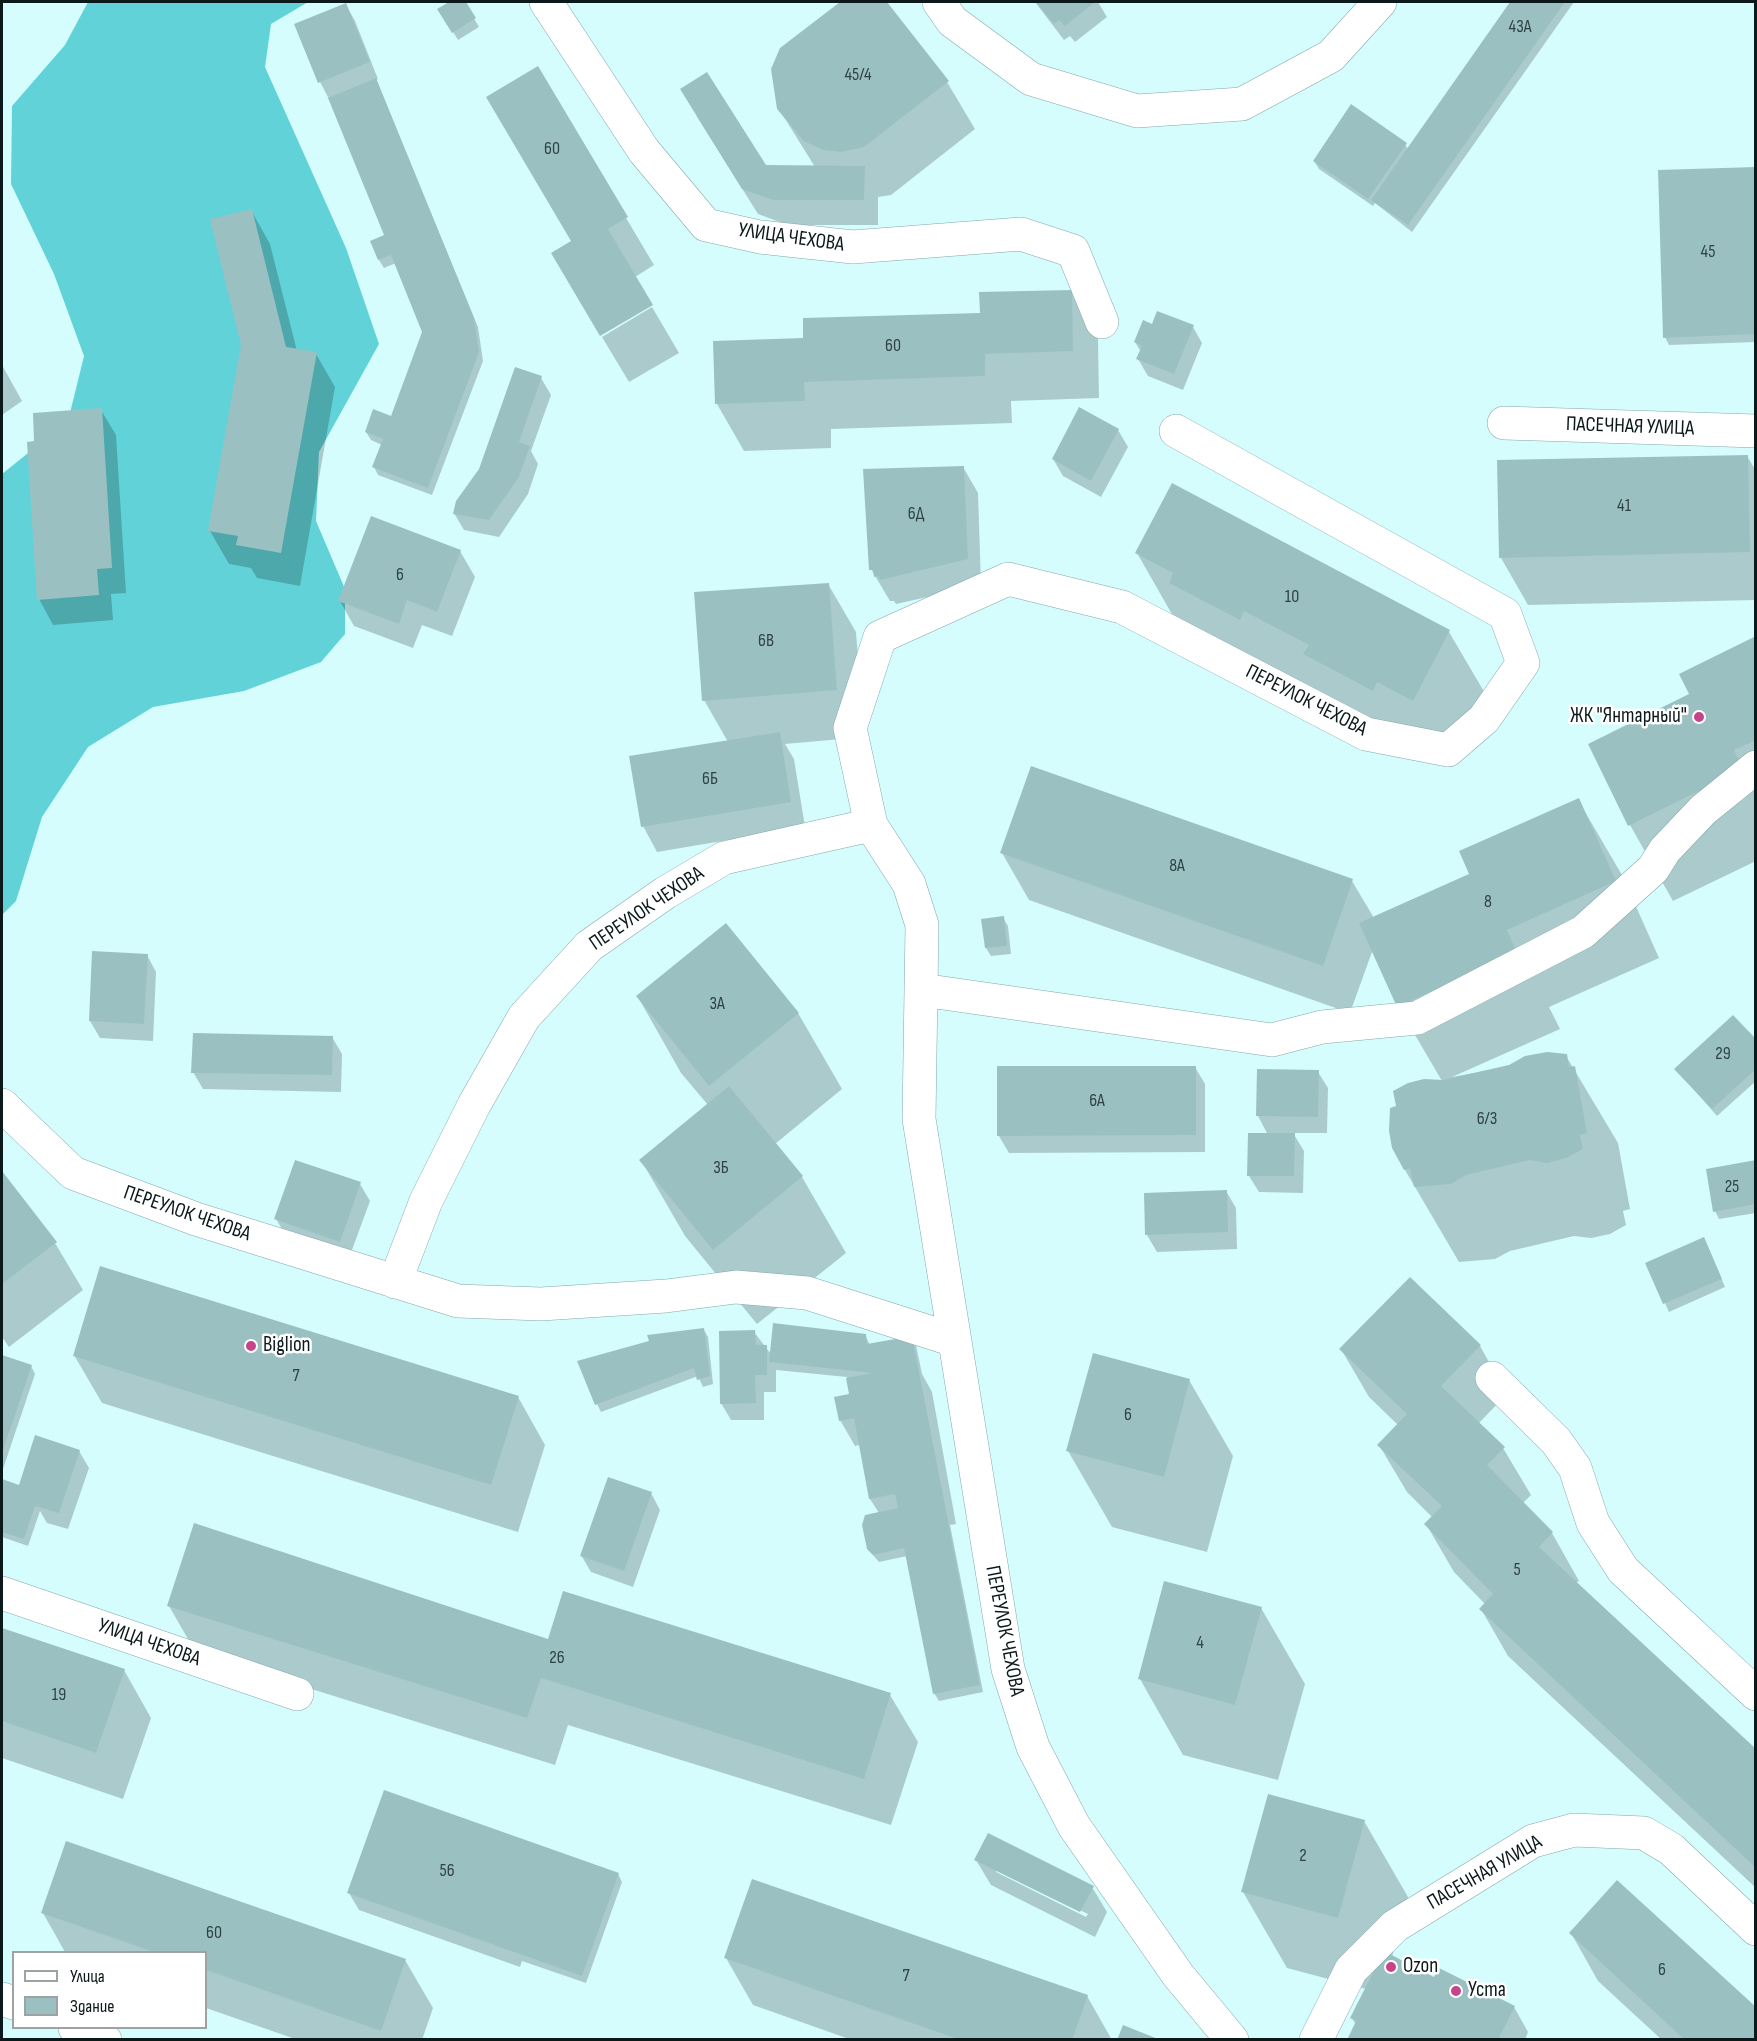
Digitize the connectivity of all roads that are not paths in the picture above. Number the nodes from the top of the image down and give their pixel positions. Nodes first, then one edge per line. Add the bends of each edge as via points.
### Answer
1 (546, 2) edge
2 (939, 2) edge
3 (1380, 2) edge
4 (1102, 322) dead end
5 (1504, 423) dead end
6 (1176, 431) dead end
7 (1755, 431) edge
8 (1755, 767) edge
9 (871, 825) junction
10 (922, 990) junction
11 (2, 1105) edge
12 (395, 1282) junction
13 (954, 1340) junction
14 (1492, 1378) dead end
15 (2, 1593) edge
16 (297, 1694) dead end
17 (1755, 1694) edge
18 (1755, 1929) edge
19 (78, 2029) edge
20 (105, 2040) edge
21 (1232, 2040) edge
22 (1316, 2040) edge

1 - 4 street, УЛИЦА ЧЕХОВА via 644,151 706,225 760,237 853,247 1021,234 1072,251
2 - 3 street via 952,21 1031,79 1137,111 1242,105 1331,56
5 - 7 street, ПАСЕЧНАЯ УЛИЦА
6 - 9 street, ПЕРЕУЛОК ЧЕХОВА via 1505,614 1523,663 1484,719 1448,750 1366,734 1122,607 1008,579 880,637 850,728
8 - 10 street via 1703,810 1665,850 1653,869 1583,932 1418,1018 1322,1027 1272,1040
9 - 10 street, ПЕРЕУЛОК ЧЕХОВА via 909,884 922,925
9 - 12 street, ПЕРЕУЛОК ЧЕХОВА via 724,858 589,946 524,1017 426,1202
10 - 13 street, ПЕРЕУЛОК ЧЕХОВА via 919,1119
11 - 12 street, ПЕРЕУЛОК ЧЕХОВА via 73,1173 196,1219
12 - 13 street, ПЕРЕУЛОК ЧЕХОВА via 458,1301 541,1304 736,1287 807,1293
13 - 21 street, ПЕРЕУЛОК ЧЕХОВА via 1008,1670 1033,1747 1074,1826 1178,1975
14 - 17 street via 1556,1441 1575,1468 1593,1523 1623,1570
15 - 16 street, УЛИЦА ЧЕХОВА
18 - 22 street, ПАСЕЧНАЯ УЛИЦА via 1671,1849 1644,1833 1574,1830 1533,1841 1395,1926 1351,1970
19 - 20 street

